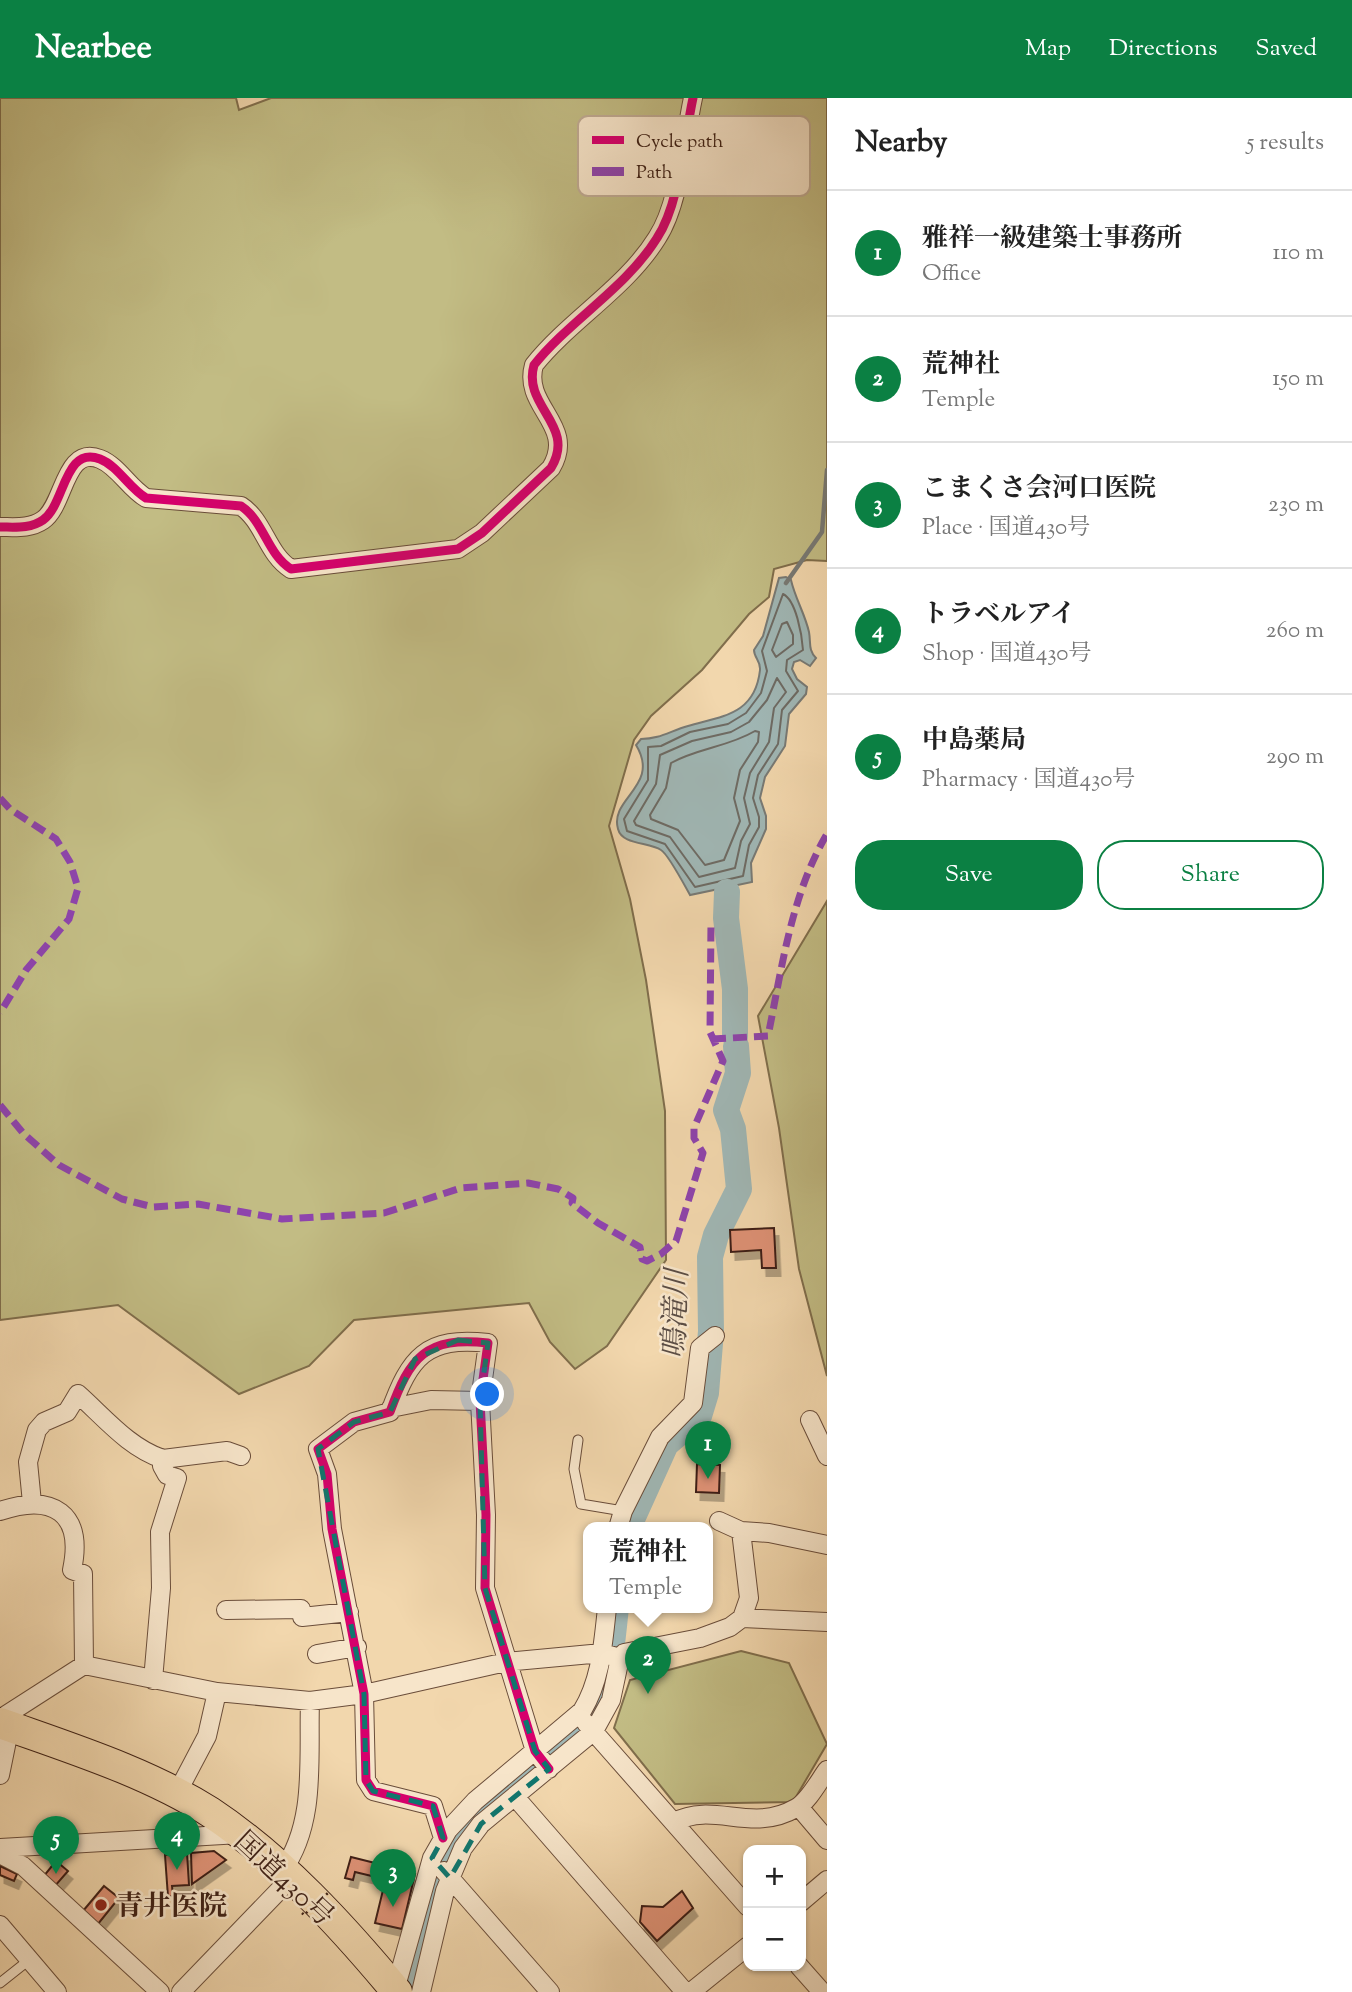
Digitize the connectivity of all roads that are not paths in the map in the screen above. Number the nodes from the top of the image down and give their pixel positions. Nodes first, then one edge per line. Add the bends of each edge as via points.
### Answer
1 (693, 98) edge
2 (689, 116) edge
3 (673, 196) edge
4 (0, 527) edge
5 (710, 1341) dead end
6 (480, 1401) junction
7 (391, 1408) junction
8 (810, 1420) dead end
9 (578, 1440) dead end
10 (241, 1456) dead end
11 (827, 1456) edge
12 (163, 1459) junction
13 (32, 1503) junction
14 (0, 1511) edge
15 (621, 1519) edge
16 (719, 1521) dead end
17 (741, 1531) junction
18 (827, 1545) edge
19 (226, 1610) dead end
20 (349, 1612) junction
21 (607, 1613) edge
22 (742, 1618) junction
23 (827, 1622) edge
24 (356, 1647) junction
25 (317, 1654) dead end
26 (611, 1656) junction
27 (506, 1662) junction
28 (84, 1665) junction
29 (153, 1681) junction
30 (217, 1692) junction
31 (364, 1694) junction
32 (310, 1701) junction
33 (585, 1722) junction
34 (3, 1723) edge
35 (541, 1760) junction
36 (827, 1770) edge
37 (0, 1775) edge
38 (177, 1793) junction
39 (516, 1798) junction
40 (799, 1807) junction
41 (674, 1822) junction
42 (240, 1835) junction
43 (443, 1838) junction
44 (827, 1840) edge
45 (0, 1848) edge
46 (0, 1854) edge
47 (441, 1868) junction
48 (286, 1875) junction
49 (827, 1880) edge
50 (806, 1898) edge
51 (743, 1901) edge
52 (0, 1926) edge
53 (743, 1950) edge
54 (29, 1960) junction
55 (803, 1971) edge
56 (0, 1983) edge
57 (404, 1991) edge
58 (57, 1992) edge
59 (160, 1992) edge
60 (181, 1992) edge
61 (550, 1992) edge
62 (685, 1992) edge
63 (691, 1992) edge
64 (822, 1992) edge

1 - 2 street
3 - 4 street via 658,238 534,365 533,391 557,435 557,457 551,468 469,544 446,552 292,569 276,556 251,512 241,506 146,498 96,457 77,461 71,468 46,518 27,527
5 - 15 street via 700,1348 693,1404 660,1437
6 - 7 street via 431,1400
6 - 7 street via 488,1343 458,1340 415,1359
6 - 27 street via 485,1588
7 - 20 street via 354,1422 318,1449 327,1474 332,1529
8 - 11 street
9 - 15 lane via 573,1469 581,1504
10 - 12 street via 227,1451
12 - 13 street via 137,1447 78,1394 67,1412 37,1430 28,1462
12 - 29 street via 167,1475 177,1478 160,1532 162,1588
13 - 14 street
13 - 28 street via 59,1509 75,1535 72,1570 83,1574
16 - 17 street
17 - 18 street
17 - 22 street via 749,1598
19 - 20 street via 300,1609 302,1618
20 - 24 street
21 - 26 street
22 - 23 street
22 - 26 street via 700,1638
24 - 25 street
24 - 31 street
26 - 27 street
26 - 33 street via 611,1700
27 - 31 street
27 - 35 street
28 - 29 street
28 - 34 street
29 - 30 street
30 - 32 street
30 - 38 street via 207,1736
31 - 32 street
31 - 43 street via 366,1780 373,1791 433,1805
32 - 48 street via 306,1822
33 - 35 street
33 - 41 street
34 - 37 street
34 - 38 highway, 国道430号
35 - 39 street
35 - 43 street via 462,1813
36 - 40 street
38 - 42 highway, 国道430号
39 - 47 street via 481,1824
39 - 62 street
40 - 41 street via 744,1821 704,1813
40 - 44 street
41 - 51 street
42 - 45 street
42 - 48 highway, 国道430号
43 - 47 street
46 - 59 street via 23,1866
47 - 57 street
47 - 57 street
47 - 61 street
48 - 57 highway, 国道430号
48 - 60 street
49 - 50 street
52 - 54 street
53 - 63 street
54 - 56 lane
54 - 58 street
55 - 64 street

